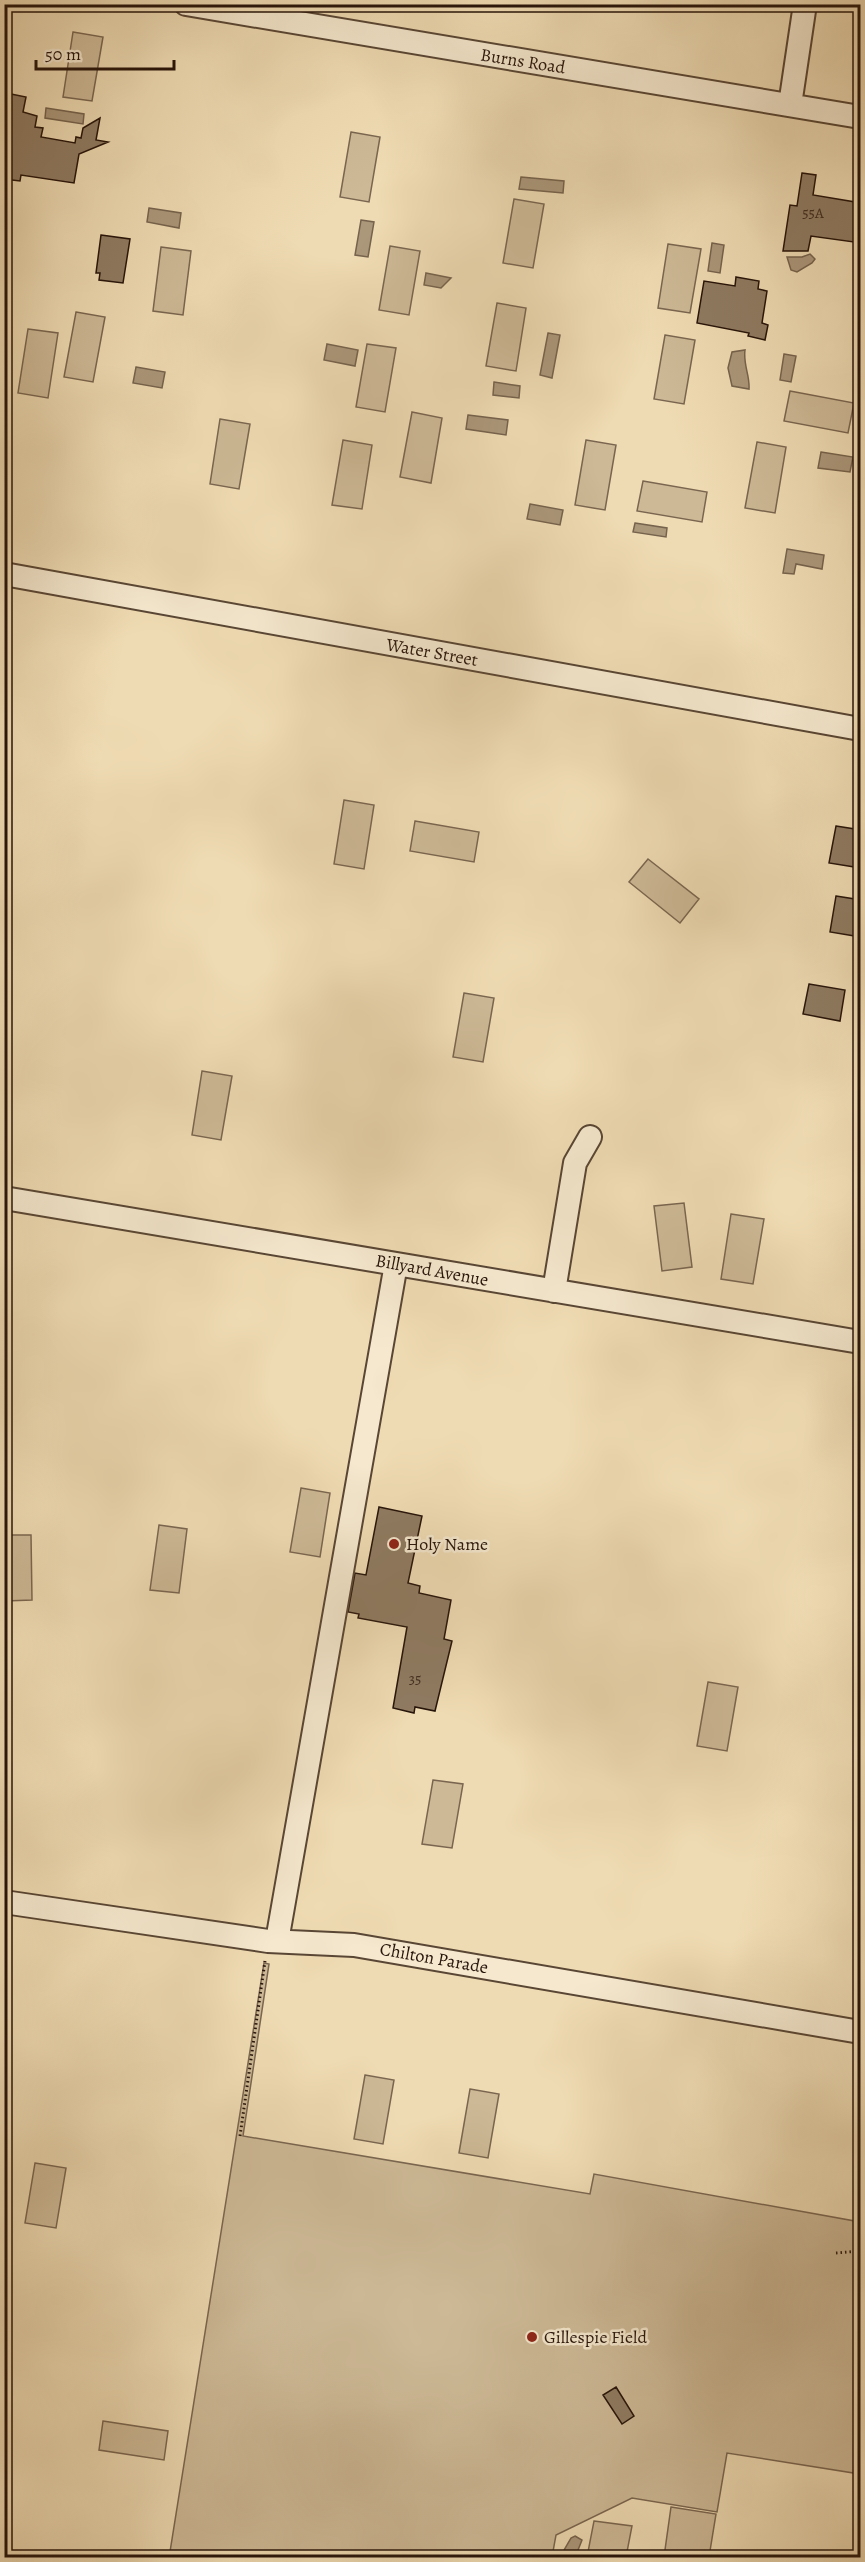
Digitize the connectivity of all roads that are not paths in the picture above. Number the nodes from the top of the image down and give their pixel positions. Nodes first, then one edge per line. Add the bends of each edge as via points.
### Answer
1 (186, 4) edge
2 (805, 4) edge
3 (790, 105) junction
4 (861, 117) edge
5 (4, 574) edge
6 (861, 729) edge
7 (590, 1137) dead end
8 (4, 1198) edge
9 (396, 1264) junction
10 (554, 1290) junction
11 (861, 1342) edge
12 (4, 1902) edge
13 (273, 1941) junction
14 (861, 2032) edge

1 - 3 street, Burns Road
2 - 3 street
3 - 4 street, Burns Road
5 - 6 street, Water Street
7 - 10 street via 575,1164
8 - 9 street, Billyard Avenue
9 - 10 street, Billyard Avenue
9 - 13 street
10 - 11 street, Billyard Avenue
12 - 13 street, Chilton Parade
13 - 14 street, Chilton Parade via 354,1945

